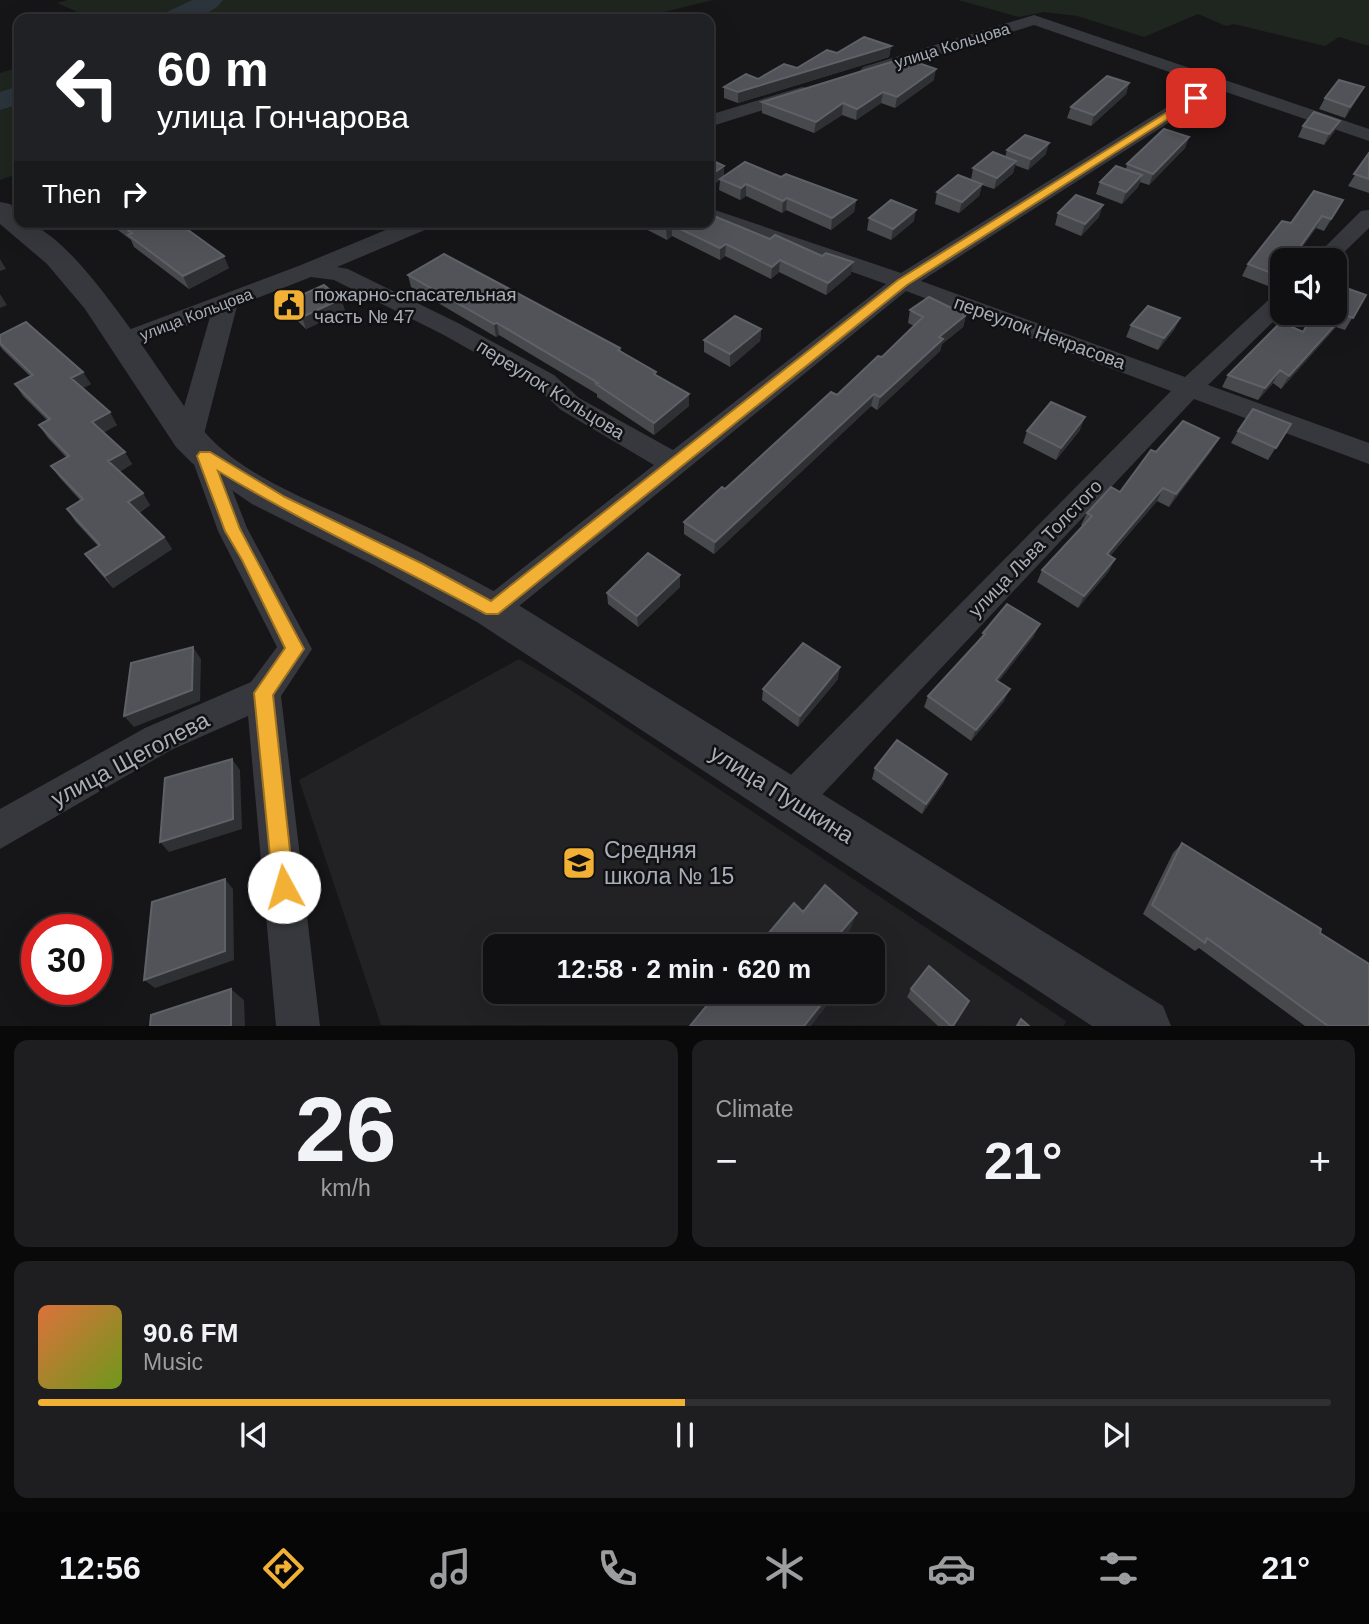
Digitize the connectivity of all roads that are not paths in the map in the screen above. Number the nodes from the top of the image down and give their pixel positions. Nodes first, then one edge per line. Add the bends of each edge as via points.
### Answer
1 (858, 74) edge
2 (1219, 83) junction
3 (820, 86) edge
4 (714, 119) edge
5 (1369, 135) edge
6 (0, 210) edge
7 (714, 216) edge
8 (1369, 216) edge
9 (14, 222) edge
10 (21, 228) edge
11 (410, 228) edge
12 (1336, 248) edge
13 (309, 270) junction
14 (903, 282) junction
15 (226, 302) junction
16 (1270, 311) edge
17 (124, 341) junction
18 (1190, 387) junction
19 (197, 447) junction
20 (1369, 454) edge
21 (676, 465) junction
22 (492, 610) junction
23 (263, 693) junction
24 (791, 801) junction
25 (0, 830) edge
26 (298, 1026) edge
27 (1143, 1026) edge

1 - 2 street, улица Кольцова via 1034,20
2 - 5 street
2 - 14 street
3 - 4 street
6 - 9 street
7 - 14 street, переулок Некрасова
8 - 12 street
10 - 17 street via 57,258
11 - 13 street, улица Кольцова
13 - 15 street, улица Кольцова
13 - 21 street, переулок Кольцова via 340,274 451,329 545,381 570,404
14 - 18 street, переулок Некрасова
14 - 21 street
15 - 17 street, улица Кольцова
15 - 19 street
16 - 18 street, улица Льва Толстого
17 - 19 street
18 - 20 street, переулок Некрасова
18 - 24 street, улица Льва Толстого
19 - 22 street, улица Пушкина via 279,501
19 - 23 street via 233,531 295,649
21 - 22 street
22 - 24 street, улица Пушкина
23 - 25 street, улица Щеголева via 158,739
23 - 26 street
24 - 27 street, улица Пушкина

